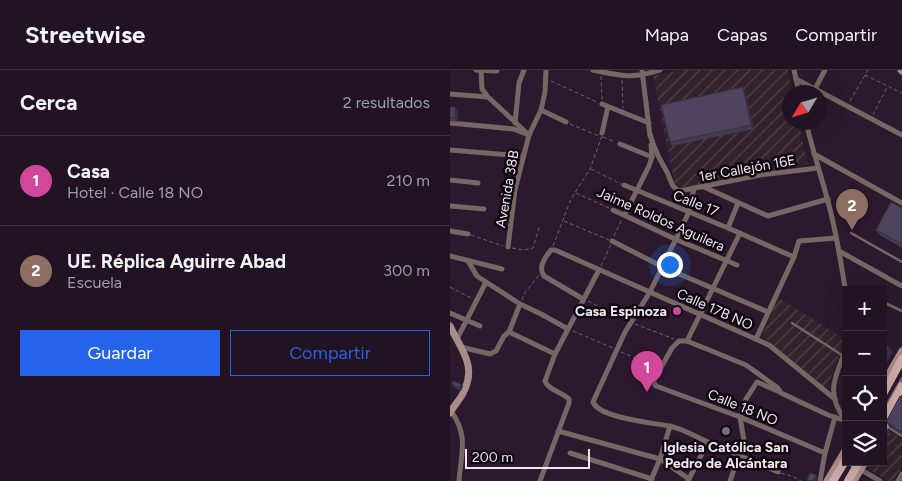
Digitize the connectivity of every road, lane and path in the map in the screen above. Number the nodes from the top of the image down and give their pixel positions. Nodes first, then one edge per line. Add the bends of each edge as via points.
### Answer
1 (476, 70) edge
2 (481, 70) edge
3 (524, 70) edge
4 (546, 70) edge
5 (592, 70) edge
6 (622, 70) edge
7 (660, 70) edge
8 (794, 70) edge
9 (825, 70) edge
10 (868, 70) edge
11 (497, 71) edge
12 (601, 72) junction
13 (642, 73) edge
14 (865, 75) junction
15 (622, 77) junction
16 (546, 79) junction
17 (796, 79) junction
18 (798, 85) edge
19 (807, 85) edge
20 (817, 85) edge
21 (888, 86) junction
22 (902, 93) edge
23 (450, 94) edge
24 (827, 95) edge
25 (488, 98) junction
26 (602, 104) junction
27 (847, 106) junction
28 (608, 107) junction
29 (541, 110) junction
30 (623, 113) junction
31 (871, 119) junction
32 (515, 122) junction
33 (566, 122) joint
34 (450, 123) edge
35 (649, 123) junction
36 (514, 129) junction
37 (808, 130) edge
38 (650, 134) junction
39 (529, 135) junction
40 (602, 135) junction
41 (902, 135) edge
42 (620, 144) joint
43 (450, 150) edge
44 (814, 154) junction
45 (523, 156) junction
46 (652, 157) junction
47 (818, 168) junction
48 (590, 169) junction
49 (450, 180) edge
50 (478, 183) dead end
51 (624, 185) joint
52 (703, 187) junction
53 (694, 188) junction
54 (637, 192) junction
55 (575, 193) junction
56 (828, 199) junction
57 (738, 203) junction
58 (902, 203) edge
59 (450, 206) edge
60 (484, 209) dead end
61 (614, 210) joint
62 (689, 212) junction
63 (625, 214) junction
64 (563, 220) junction
65 (728, 228) junction
66 (450, 231) edge
67 (740, 233) junction
68 (851, 233) dead end
69 (468, 234) dead end
70 (836, 238) junction
71 (675, 239) junction
72 (612, 241) joint
73 (508, 248) dead end
74 (551, 250) junction
75 (839, 251) junction
76 (450, 256) edge
77 (794, 257) junction
78 (468, 261) junction
79 (727, 261) junction
80 (902, 262) edge
81 (737, 264) dead end
82 (663, 267) junction
83 (502, 269) dead end
84 (600, 270) junction
85 (541, 272) junction
86 (486, 282) junction
87 (845, 286) edge
88 (902, 286) edge
89 (450, 288) edge
90 (714, 288) junction
91 (650, 292) junction
92 (583, 299) junction
93 (477, 301) junction
94 (520, 304) junction
95 (887, 304) edge
96 (902, 311) edge
97 (450, 312) edge
98 (768, 312) junction
99 (701, 315) junction
100 (467, 320) junction
101 (792, 323) dead end
102 (450, 326) edge
103 (480, 326) dead end
104 (568, 329) junction
105 (509, 332) junction
106 (756, 339) junction
107 (457, 340) junction
108 (687, 341) junction
109 (461, 347) junction
110 (902, 351) edge
111 (555, 354) junction
112 (842, 355) edge
113 (842, 359) edge
114 (902, 359) edge
115 (902, 364) edge
116 (887, 377) edge
117 (902, 378) edge
118 (902, 386) edge
119 (887, 387) edge
120 (887, 391) edge
121 (781, 393) junction
122 (902, 396) edge
123 (835, 398) junction
124 (887, 404) edge
125 (451, 412) edge
126 (842, 416) edge
127 (740, 417) junction
128 (835, 417) junction
129 (842, 420) edge
130 (887, 424) edge
131 (887, 425) edge
132 (670, 426) junction
133 (887, 428) edge
134 (558, 431) junction
135 (902, 436) edge
136 (708, 442) junction
137 (825, 452) junction
138 (570, 453) dead end
139 (739, 456) junction
140 (842, 456) edge
141 (660, 459) junction
142 (849, 466) edge
143 (851, 466) edge
144 (851, 466) edge
145 (852, 466) edge
146 (857, 466) edge
147 (778, 472) joint
148 (902, 474) edge
149 (651, 480) edge
150 (688, 480) edge
151 (459, 481) edge
152 (540, 481) edge
153 (730, 481) edge
154 (801, 481) edge
155 (820, 481) edge
156 (827, 481) edge
157 (835, 481) edge
158 (844, 481) edge
159 (848, 481) edge
160 (854, 481) edge
161 (880, 481) edge
162 (898, 481) edge

1 - 2 street
2 - 11 street
2 - 25 street via 482,89
3 - 32 street via 519,83
4 - 16 street, Avenida 38B
5 - 12 street
6 - 15 street
7 - 13 street
8 - 17 street
9 - 20 street
10 - 14 path
12 - 15 street
12 - 26 path
13 - 15 street
13 - 35 street
14 - 21 path
14 - 27 path
15 - 30 path
16 - 26 path
16 - 29 street, Avenida 38B
17 - 18 street
17 - 19 street
21 - 22 path
21 - 31 path
23 - 25 street
24 - 27 street
25 - 32 street
26 - 28 street
27 - 31 street
28 - 30 street
28 - 40 street
29 - 33 street
29 - 39 street, Avenida 38B
30 - 35 street
31 - 41 street
32 - 36 street
32 - 39 street
33 - 40 path
34 - 36 street
35 - 38 street
36 - 39 street
37 - 44 street
38 - 46 street
38 - 53 street, 1er Callejón 16E via 656,155 674,188 680,191
39 - 45 street, Avenida 38B
40 - 42 path
40 - 48 path
42 - 46 street
43 - 45 street
44 - 47 street
44 - 58 street
45 - 73 street, Avenida 38B
46 - 54 street
47 - 52 street, 1er Callejón 16E via 760,175
47 - 56 street
48 - 51 path
48 - 55 path
49 - 50 street
51 - 54 street, Calle 17
52 - 53 street, 1er Callejón 16E
52 - 57 street
53 - 62 street
54 - 62 street, Calle 17
54 - 63 street
55 - 61 path, Jaime Roldos Aguilera
55 - 64 path
56 - 57 street via 772,216
56 - 70 street
57 - 65 street
59 - 60 street
61 - 63 street, Jaime Roldos Aguilera
62 - 65 street, Calle 17
62 - 71 street
63 - 71 street, Jaime Roldos Aguilera
64 - 72 path
64 - 74 path
65 - 67 street, Calle 17
66 - 69 street
67 - 77 street, Calle 17
67 - 79 street
68 - 80 lane
70 - 75 street
70 - 77 street via 799,242
71 - 79 street, Jaime Roldos Aguilera
71 - 82 street
72 - 82 street
74 - 84 street, Calle 17B NO
74 - 85 street
75 - 87 street
75 - 88 street
76 - 78 street
77 - 98 street
78 - 83 street
78 - 86 street via 477,276
79 - 81 street, Jaime Roldos Aguilera
79 - 90 street
82 - 90 street
82 - 91 street
84 - 91 street, Calle 17B NO
84 - 92 street
85 - 92 street
85 - 94 path
86 - 93 street
86 - 94 street
89 - 93 path
90 - 98 street
90 - 99 street
91 - 99 street, Calle 17B NO
91 - 132 street via 625,332 593,402 597,408 633,421
92 - 104 street
93 - 100 street
94 - 104 street
94 - 105 street
95 - 96 lane
97 - 100 street
98 - 106 street
99 - 106 street, Calle 17B NO
99 - 108 street
100 - 103 street
100 - 107 street
101 - 112 lane
102 - 107 main road
104 - 111 street
105 - 109 street via 496,351 490,354
105 - 111 street
106 - 123 street, Calle 17B NO via 769,345
107 - 109 main road
108 - 121 street via 746,365
108 - 127 street, Calle 18 NO via 679,341 672,348 654,383 656,386
109 - 125 main road via 470,374 465,390
110 - 116 main road
111 - 134 street via 545,384 569,399
113 - 123 street via 833,385
114 - 119 main road
115 - 120 lane
117 - 124 lane
118 - 130 main road
121 - 127 street via 758,382 746,399
121 - 128 street
122 - 131 main road
123 - 126 street, Calle 17B NO
125 - 151 street via 462,428
127 - 137 street, Calle 18 NO
127 - 139 street via 744,441
128 - 129 street
128 - 137 street
132 - 136 street
132 - 141 street
133 - 135 lane
134 - 141 street
134 - 152 street
136 - 139 street
136 - 150 street
137 - 155 street
138 - 149 street
139 - 147 street
139 - 153 street
140 - 156 main road
141 - 149 street
141 - 150 street
142 - 157 main road
143 - 158 lane
144 - 159 main road
145 - 160 main road
146 - 161 street
147 - 154 path
148 - 162 street

